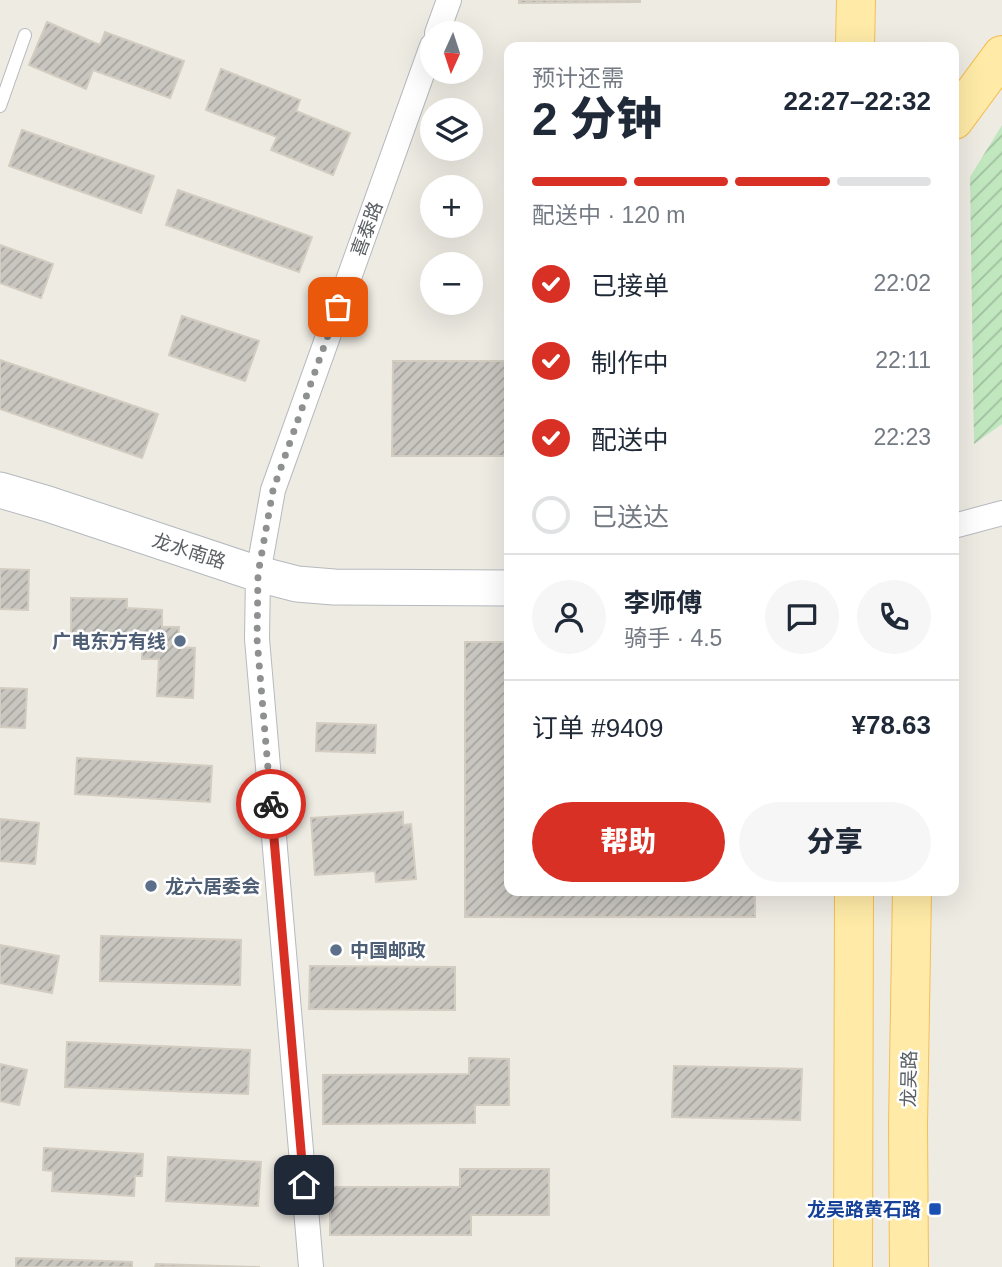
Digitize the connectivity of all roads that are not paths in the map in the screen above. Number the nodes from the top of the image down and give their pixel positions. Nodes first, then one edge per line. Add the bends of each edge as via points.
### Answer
1 (449, 0) edge
2 (856, 0) edge
3 (441, 21) edge
4 (25, 34) dead end
5 (855, 42) edge
6 (1002, 55) edge
7 (420, 80) edge
8 (0, 106) edge
9 (959, 113) edge
10 (0, 490) edge
11 (1002, 513) edge
12 (959, 525) edge
13 (258, 574) junction
14 (504, 588) edge
15 (854, 896) edge
16 (912, 896) edge
17 (311, 1267) edge
18 (853, 1267) edge
19 (909, 1267) edge

1 - 3 street
2 - 5 main road
4 - 8 lane
6 - 9 main road
7 - 13 street, 喜泰路 via 273,490
10 - 13 main road, 龙水南路
11 - 12 street
13 - 14 main road, 龙水南路 via 334,587
13 - 17 street, 喜泰路 via 257,639
15 - 18 main road
16 - 19 main road, 龙吴路

